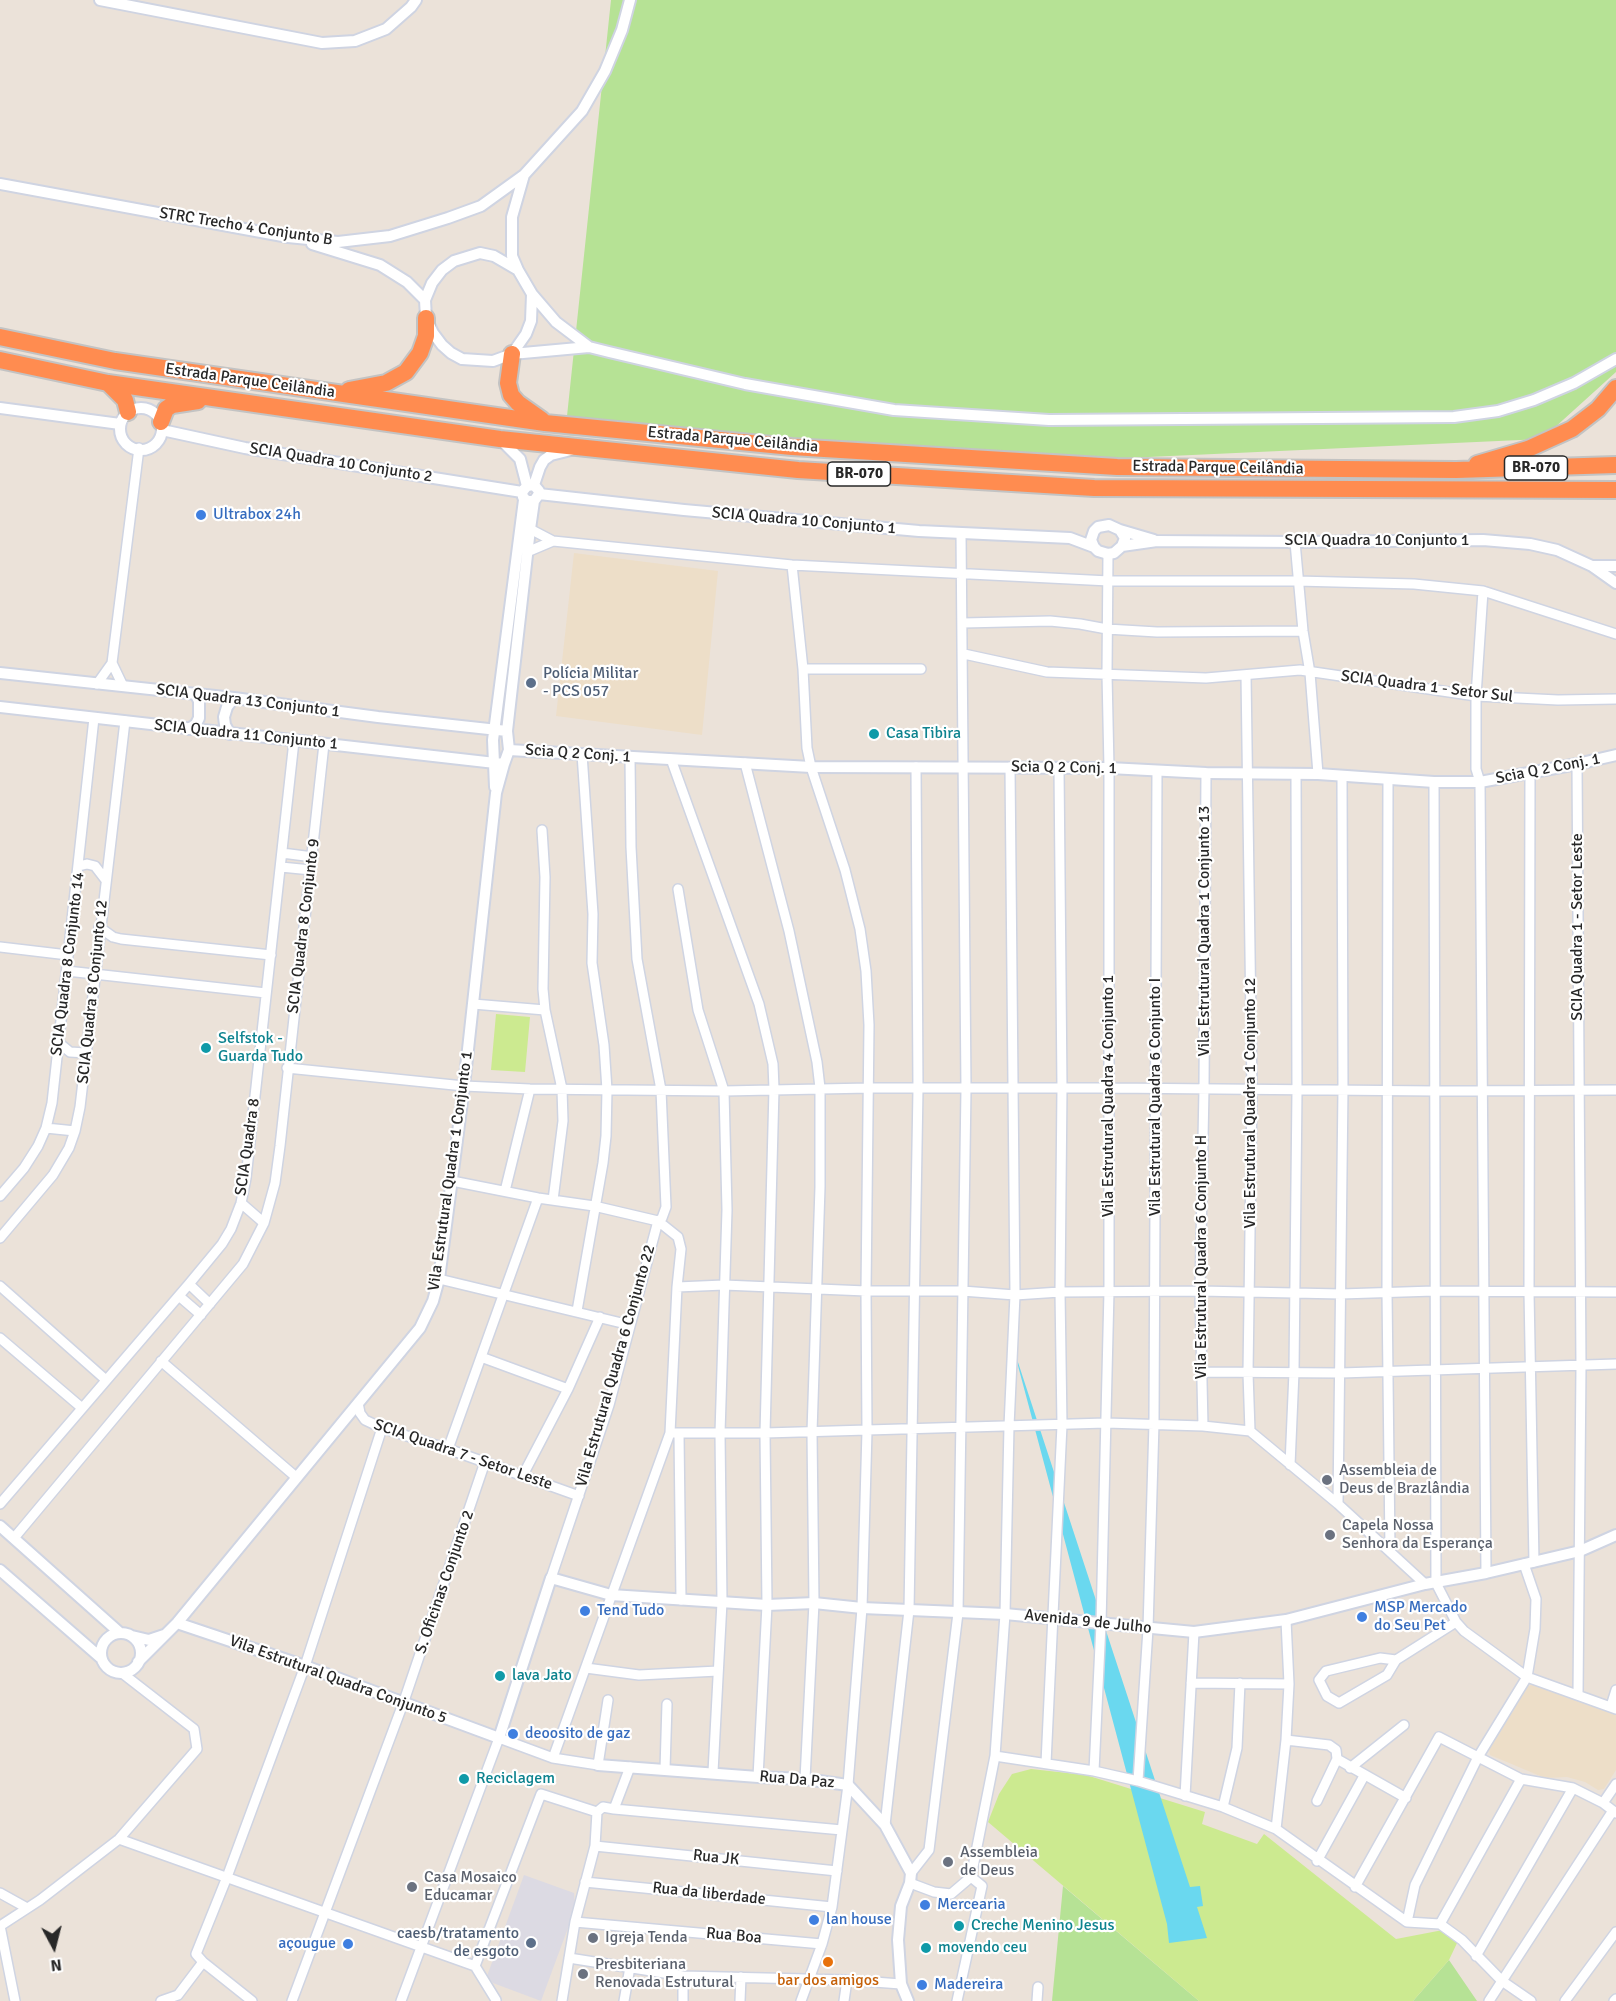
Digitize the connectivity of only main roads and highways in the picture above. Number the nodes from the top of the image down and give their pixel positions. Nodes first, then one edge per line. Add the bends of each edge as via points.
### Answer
1 (426, 318) road end
2 (0, 337) edge
3 (512, 354) road end
4 (0, 360) edge
5 (108, 383) junction
6 (1616, 388) edge
7 (333, 392) junction
8 (229, 400) junction
9 (124, 418) road end
10 (545, 423) junction
11 (161, 426) road end
12 (1616, 465) edge
13 (1456, 470) junction
14 (1615, 491) edge

1 - 7 highway via 426,336 420,353 406,372 386,383
2 - 7 highway, Estrada Parque Ceilândia / BR-070 via 115,361
3 - 10 highway via 508,383 511,395
4 - 5 highway, Estrada Parque Ceilândia / BR-070
5 - 8 highway, Estrada Parque Ceilândia / BR-070
5 - 9 highway via 125,400
6 - 13 highway via 1598,409 1572,429 1527,449
7 - 10 highway, Estrada Parque Ceilândia / BR-070
8 - 11 highway via 172,405 166,409
8 - 14 highway, Estrada Parque Ceilândia / BR-070 via 500,439 798,470 1094,488
10 - 13 highway, Estrada Parque Ceilândia / BR-070 via 792,447 1117,467
12 - 13 highway, Estrada Parque Ceilândia / BR-070

